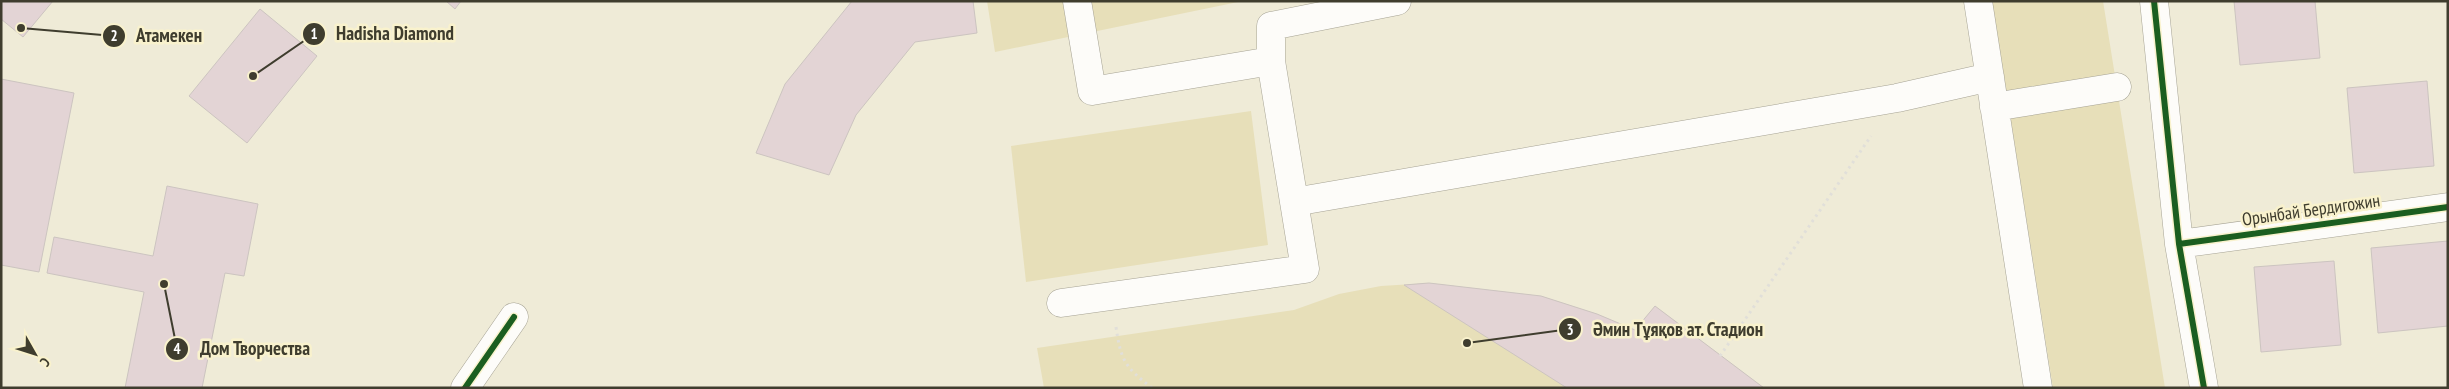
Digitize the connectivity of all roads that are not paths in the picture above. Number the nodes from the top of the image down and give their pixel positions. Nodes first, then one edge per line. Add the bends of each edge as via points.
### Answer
1 (1077, 1) edge
2 (1397, 1) edge
3 (1978, 1) edge
4 (2154, 1) edge
5 (1271, 60) junction
6 (1990, 77) junction
7 (2117, 87) dead end
8 (1994, 107) junction
9 (1294, 202) junction
10 (2448, 207) edge
11 (2179, 244) junction
12 (1061, 303) dead end
13 (514, 317) dead end
14 (465, 388) edge
15 (2038, 388) edge
16 (2204, 388) edge

1 - 5 street via 1092,91
2 - 5 street via 1271,26
3 - 6 street
4 - 11 street
5 - 9 street
6 - 8 street
6 - 9 street via 1897,98
7 - 8 street
8 - 15 street
9 - 12 street via 1305,269
10 - 11 street, Орынбай Бердигожин
11 - 16 street
13 - 14 street

